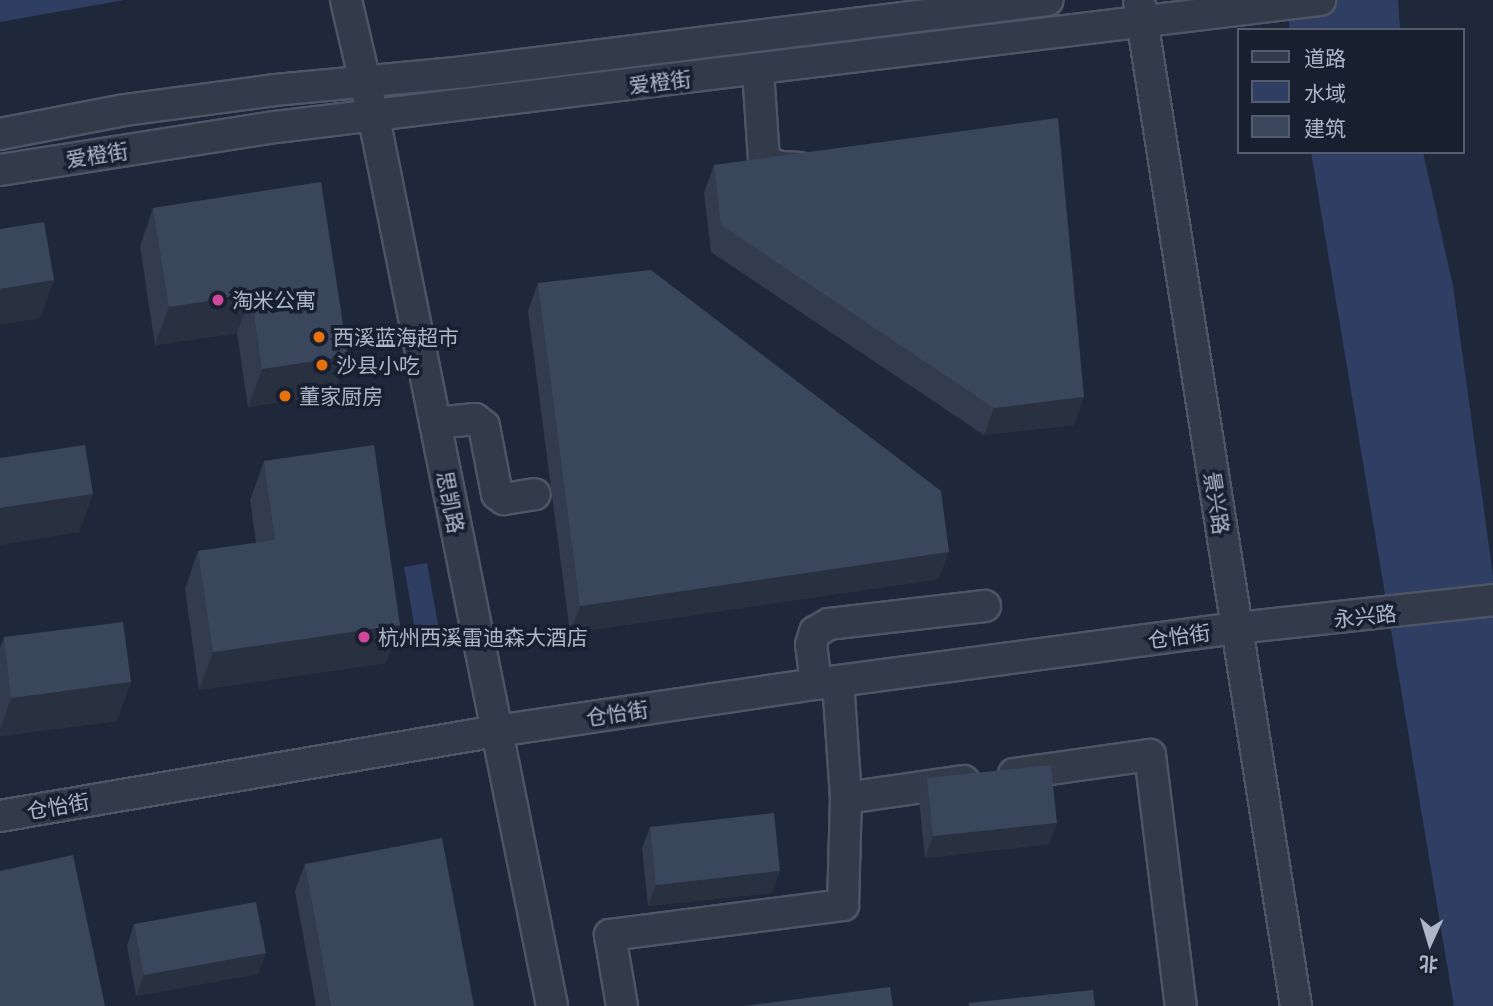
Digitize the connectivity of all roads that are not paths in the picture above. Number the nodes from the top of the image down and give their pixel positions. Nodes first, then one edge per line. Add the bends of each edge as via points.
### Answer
1 (346, 0) edge
2 (1048, 0) edge
3 (1320, 0) edge
4 (1141, 11) edge
5 (758, 70) junction
6 (365, 82) junction
7 (374, 116) junction
8 (0, 134) edge
9 (824, 165) edge
10 (0, 170) edge
11 (435, 423) junction
12 (535, 494) dead end
13 (1493, 600) edge
14 (985, 606) dead end
15 (1237, 628) junction
16 (827, 683) junction
17 (497, 731) junction
18 (846, 798) junction
19 (0, 816) edge
20 (552, 1006) edge
21 (622, 1006) edge
22 (1181, 1006) edge
23 (1296, 1006) edge

1 - 6 street, 思凯路
2 - 6 street, 爱橙街
3 - 4 street, 爱橙街 via 1242,10
4 - 5 street, 爱橙街
4 - 15 street, 景兴路
5 - 7 street, 爱橙街
5 - 9 street via 764,160 779,167
6 - 7 street, 思凯路
6 - 8 street, 爱橙街 via 147,107
7 - 10 street, 爱橙街
7 - 11 street, 思凯路
11 - 12 street via 475,419 484,426 497,494 503,499
11 - 17 street, 思凯路
13 - 15 street, 永兴路
14 - 16 street via 830,624 815,632 811,645
15 - 16 street, 仓怡街
15 - 23 street, 景兴路
16 - 17 street, 仓怡街
16 - 18 street
17 - 19 street, 仓怡街
17 - 20 street, 思凯路
18 - 21 street via 843,905 610,934
18 - 22 street via 1150,755

